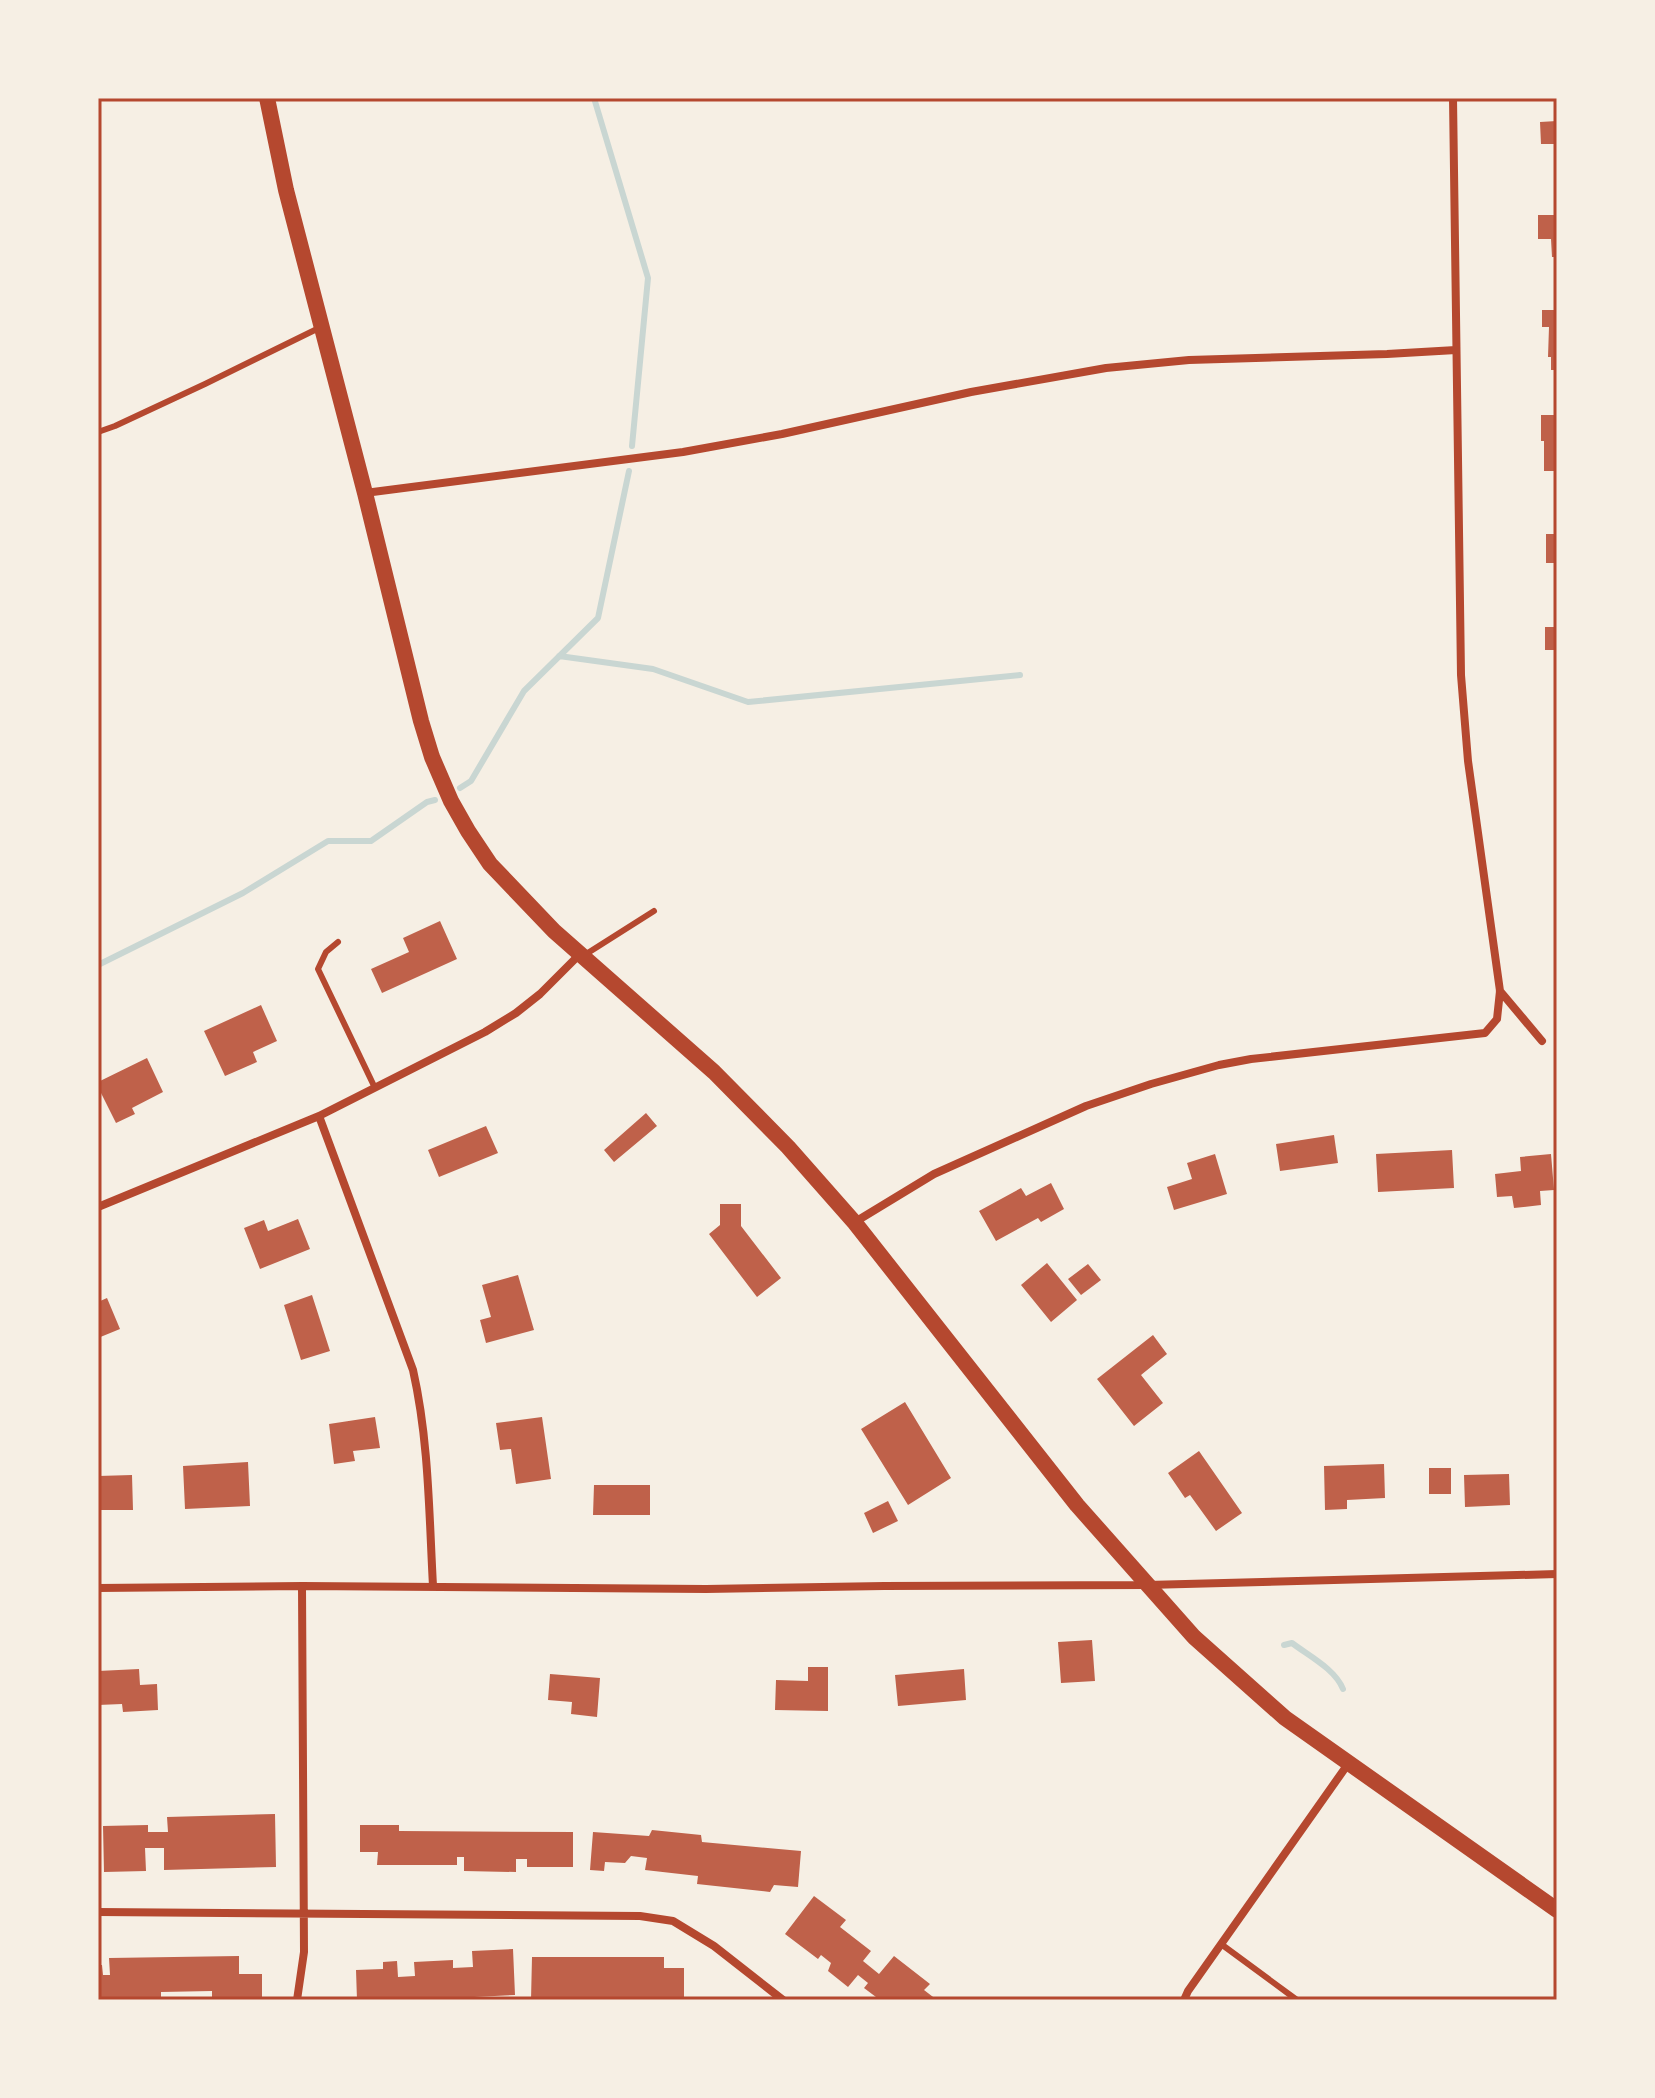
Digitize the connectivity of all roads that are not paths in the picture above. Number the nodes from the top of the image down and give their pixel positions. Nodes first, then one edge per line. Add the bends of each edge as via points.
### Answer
1 (267, 98) edge
2 (1453, 98) edge
3 (321, 327) junction
4 (1456, 350) junction
5 (98, 432) edge
6 (365, 493) junction
7 (654, 911) dead end
8 (338, 942) dead end
9 (581, 955) junction
10 (1500, 991) junction
11 (1542, 1041) dead end
12 (375, 1088) junction
13 (319, 1116) junction
14 (98, 1207) edge
15 (855, 1223) junction
16 (1557, 1574) edge
17 (1147, 1585) junction
18 (302, 1586) junction
19 (433, 1586) junction
20 (98, 1588) edge
21 (1348, 1764) junction
22 (1557, 1910) edge
23 (98, 1912) edge
24 (303, 1913) junction
25 (1221, 1944) junction
26 (297, 2000) edge
27 (783, 2000) edge
28 (1184, 2000) edge
29 (1297, 2000) edge

1 - 3 main road
2 - 4 street
3 - 5 lane
3 - 6 main road
4 - 6 street via 1106,368 683,452
4 - 10 street via 1462,689
6 - 9 main road via 421,721 451,801 490,864
7 - 9 lane
8 - 12 lane via 318,969
9 - 12 street via 516,1013
9 - 15 main road via 714,1072
10 - 11 street
10 - 15 street via 1497,1019 1485,1033 1273,1055 1151,1084 1086,1106 953,1165
12 - 13 street
13 - 14 street
13 - 19 street via 413,1370 425,1443
15 - 17 main road via 1077,1505
16 - 17 street
17 - 19 street
17 - 21 main road via 1194,1637 1285,1718
18 - 19 street
18 - 20 street
18 - 24 street
21 - 22 main road
21 - 25 street
23 - 24 street
24 - 26 street
24 - 27 street via 640,1916 673,1921
25 - 28 street
25 - 29 lane

